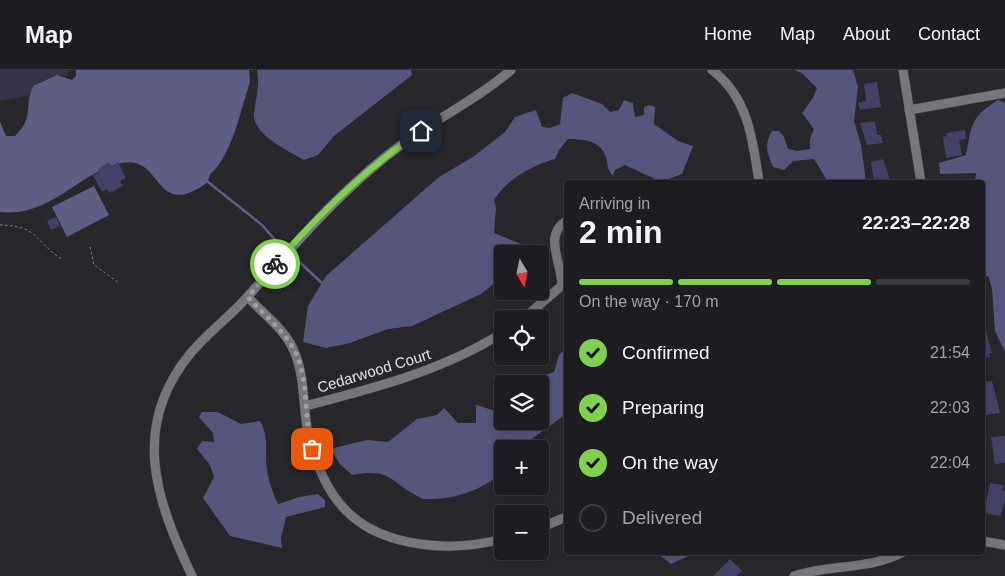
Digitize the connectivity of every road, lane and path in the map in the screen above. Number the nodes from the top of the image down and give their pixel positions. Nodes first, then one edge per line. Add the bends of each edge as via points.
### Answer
1 (511, 70) edge
2 (712, 70) edge
3 (903, 70) edge
4 (1005, 93) edge
5 (909, 110) junction
6 (759, 180) edge
7 (920, 180) edge
8 (564, 223) edge
9 (0, 225) edge
10 (90, 247) dead end
11 (62, 259) dead end
12 (118, 283) dead end
13 (564, 284) edge
14 (248, 297) junction
15 (533, 310) edge
16 (494, 338) edge
17 (305, 406) junction
18 (564, 518) edge
19 (549, 524) edge
20 (494, 541) edge
21 (985, 542) edge
22 (1005, 545) edge
23 (895, 555) edge
24 (192, 576) edge
25 (794, 576) edge

1 - 14 street via 404,142 366,172 325,210
2 - 6 street via 727,82 743,109 751,131
3 - 5 street
4 - 5 street
5 - 7 street
8 - 13 street via 554,238
9 - 11 path via 32,231
10 - 12 path via 94,265
13 - 15 street
14 - 17 street via 292,346 301,372
14 - 24 street via 189,355 170,385 156,422 154,454 159,491 169,527
16 - 17 street, Cedarwood Court via 429,370
17 - 20 street via 308,435 323,479 337,501 367,528 400,541 432,546 465,546
18 - 19 street
21 - 22 street
23 - 25 street via 873,563

